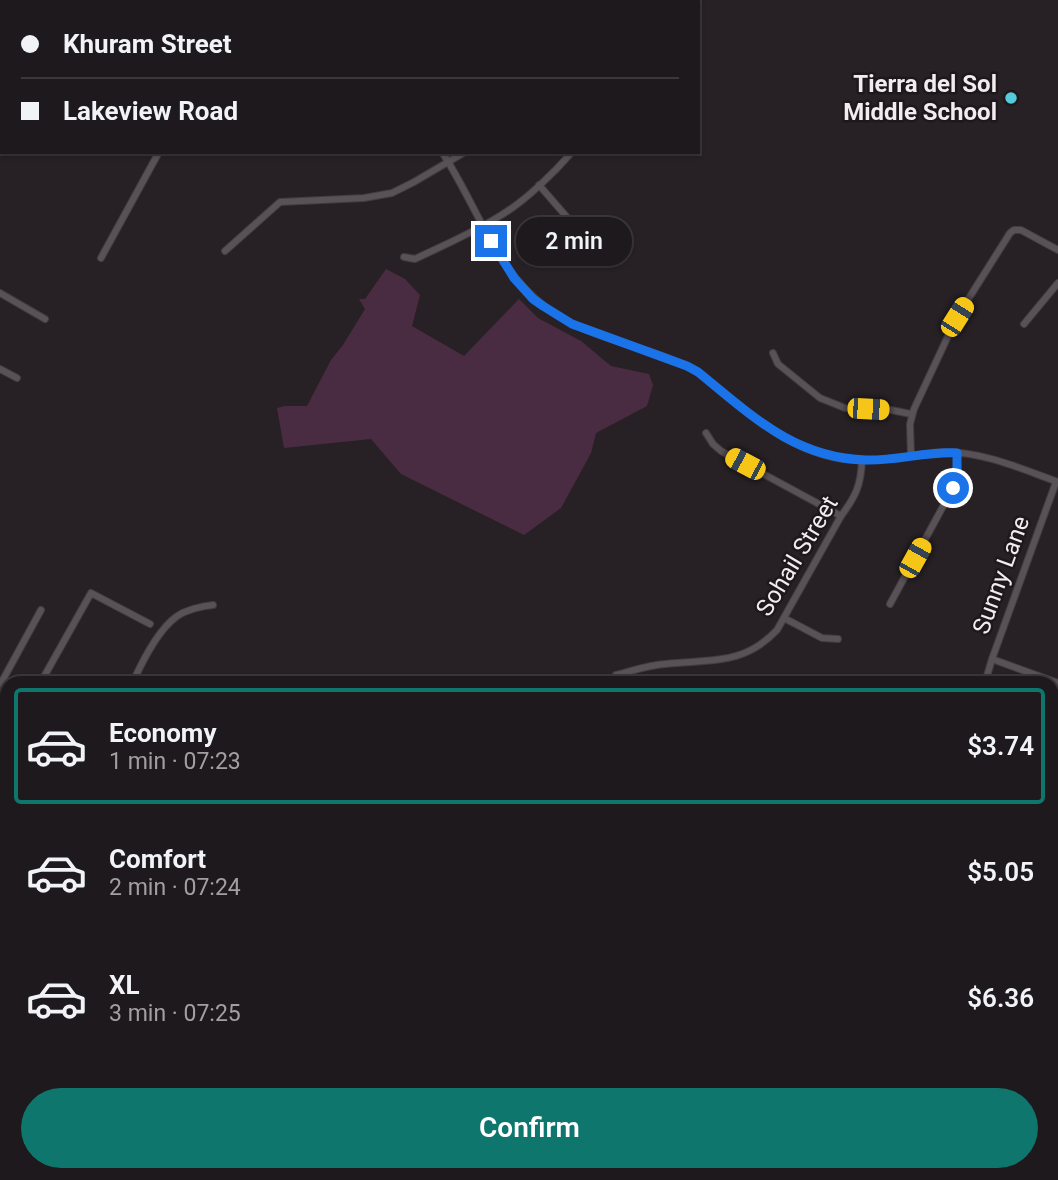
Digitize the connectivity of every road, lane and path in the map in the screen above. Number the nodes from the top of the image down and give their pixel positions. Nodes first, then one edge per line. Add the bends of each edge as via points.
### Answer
1 (158, 154) edge
2 (443, 154) edge
3 (462, 154) edge
4 (570, 154) edge
5 (449, 162) junction
6 (539, 185) junction
7 (483, 226) junction
8 (585, 238) dead end
9 (1058, 250) edge
10 (225, 251) dead end
11 (404, 257) dead end
12 (101, 258) dead end
13 (1058, 283) edge
14 (0, 293) edge
15 (45, 318) dead end
16 (1024, 324) dead end
17 (773, 353) dead end
18 (0, 369) edge
19 (17, 378) dead end
20 (911, 414) junction
21 (705, 433) dead end
22 (957, 453) junction
23 (911, 456) junction
24 (862, 460) junction
25 (1057, 482) edge
26 (841, 516) junction
27 (890, 604) dead end
28 (214, 605) dead end
29 (41, 610) dead end
30 (784, 618) junction
31 (150, 624) dead end
32 (838, 639) dead end
33 (992, 659) junction
34 (616, 675) dead end
35 (5, 676) edge
36 (44, 676) edge
37 (136, 676) edge
38 (987, 676) edge
39 (1039, 676) edge

1 - 12 street
2 - 5 street
3 - 5 street
4 - 6 street
5 - 7 street
5 - 10 street via 392,193 280,202
6 - 7 street
6 - 8 street
7 - 11 street via 415,258
7 - 24 street via 498,255 533,299 572,324 687,366 760,422 810,450
9 - 20 street via 1021,230 1010,233 957,317
13 - 16 street
14 - 15 street
17 - 20 street via 778,365 820,398 845,408
18 - 19 street
20 - 23 street
21 - 26 street via 721,451
22 - 23 street
22 - 25 street via 994,459
22 - 27 street via 953,488
23 - 24 street
24 - 26 street, Sohail Street via 858,490
25 - 33 street, Sunny Lane
26 - 30 street, Sohail Street
28 - 37 street via 177,616 155,642
29 - 35 street
30 - 32 street via 822,638
30 - 34 street, Sohail Street via 778,630 743,655 661,664
31 - 36 street via 91,593
33 - 38 street, Sunny Lane
33 - 39 street

